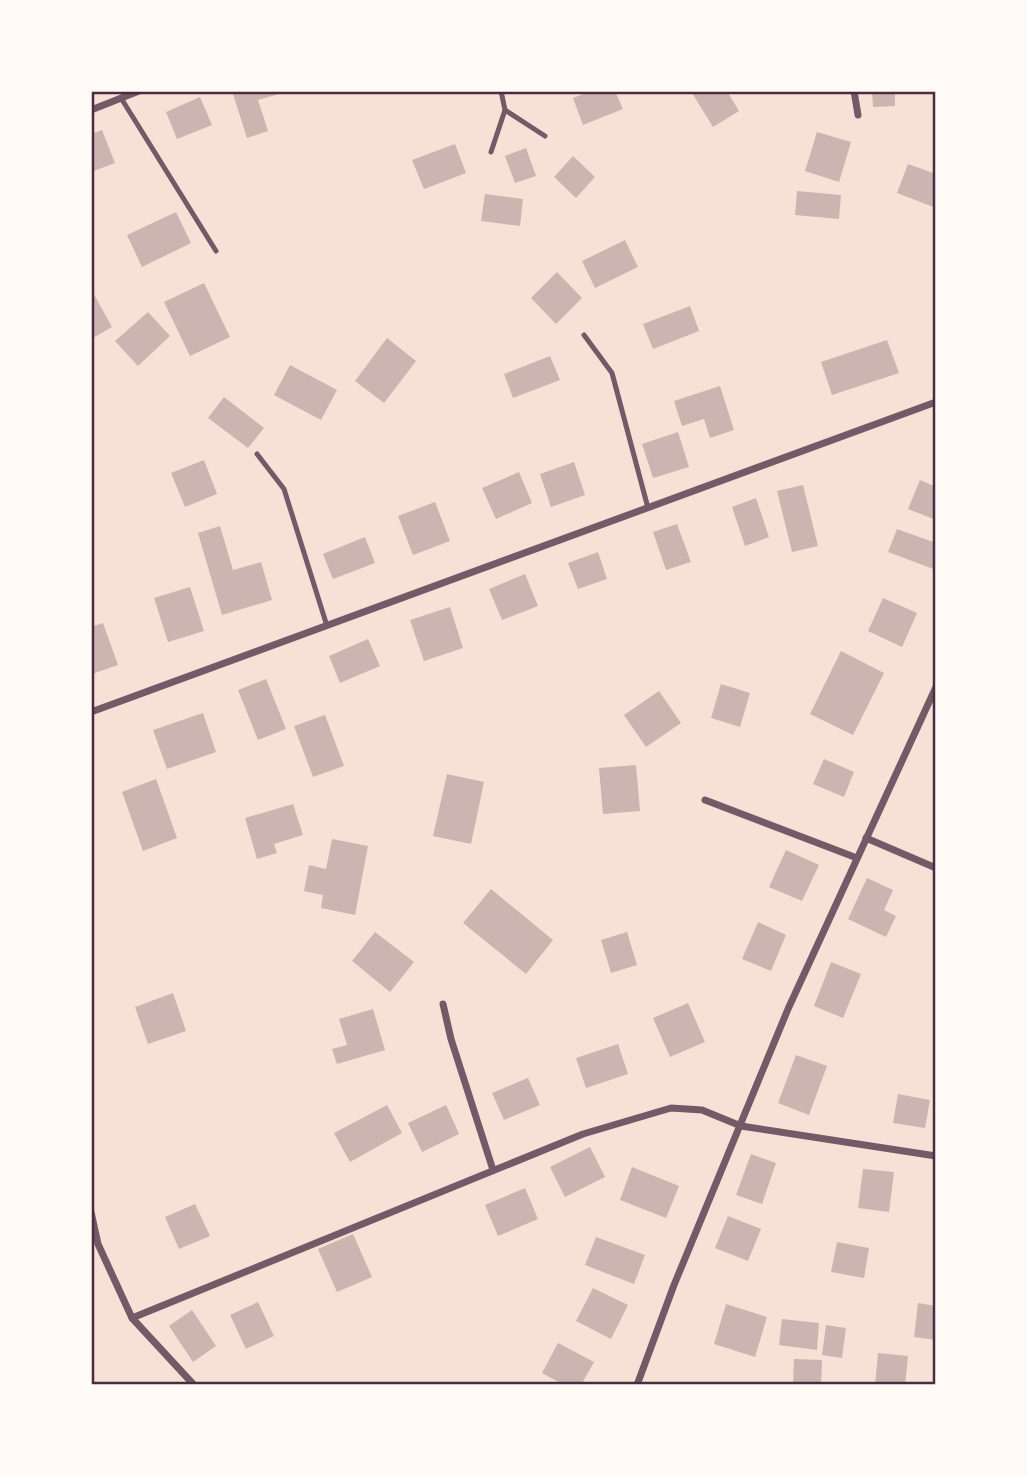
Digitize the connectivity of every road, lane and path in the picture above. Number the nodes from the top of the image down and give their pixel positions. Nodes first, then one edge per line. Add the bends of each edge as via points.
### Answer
1 (139, 91) edge
2 (501, 91) edge
3 (854, 91) edge
4 (121, 98) junction
5 (91, 110) edge
6 (505, 110) junction
7 (858, 115) dead end
8 (545, 136) dead end
9 (491, 152) dead end
10 (216, 251) dead end
11 (584, 335) dead end
12 (936, 402) edge
13 (257, 454) dead end
14 (648, 508) junction
15 (327, 626) junction
16 (936, 687) edge
17 (91, 712) edge
18 (705, 800) dead end
19 (866, 838) junction
20 (857, 858) junction
21 (936, 868) edge
22 (443, 1004) dead end
23 (741, 1126) junction
24 (936, 1156) edge
25 (493, 1170) junction
26 (91, 1212) edge
27 (132, 1318) junction
28 (194, 1385) edge
29 (637, 1385) edge

1 - 4 street
2 - 6 lane
3 - 7 street
4 - 5 street
4 - 10 lane
6 - 8 lane
6 - 9 lane
11 - 14 lane via 612,373
12 - 14 street
13 - 15 lane via 284,489
14 - 15 street
15 - 17 street
16 - 19 street
18 - 20 street
19 - 20 street
19 - 21 street
20 - 23 street
22 - 25 street
23 - 24 street
23 - 25 street via 702,1110 671,1108 583,1134
23 - 29 street
25 - 27 street
26 - 27 street via 98,1244
27 - 28 street

